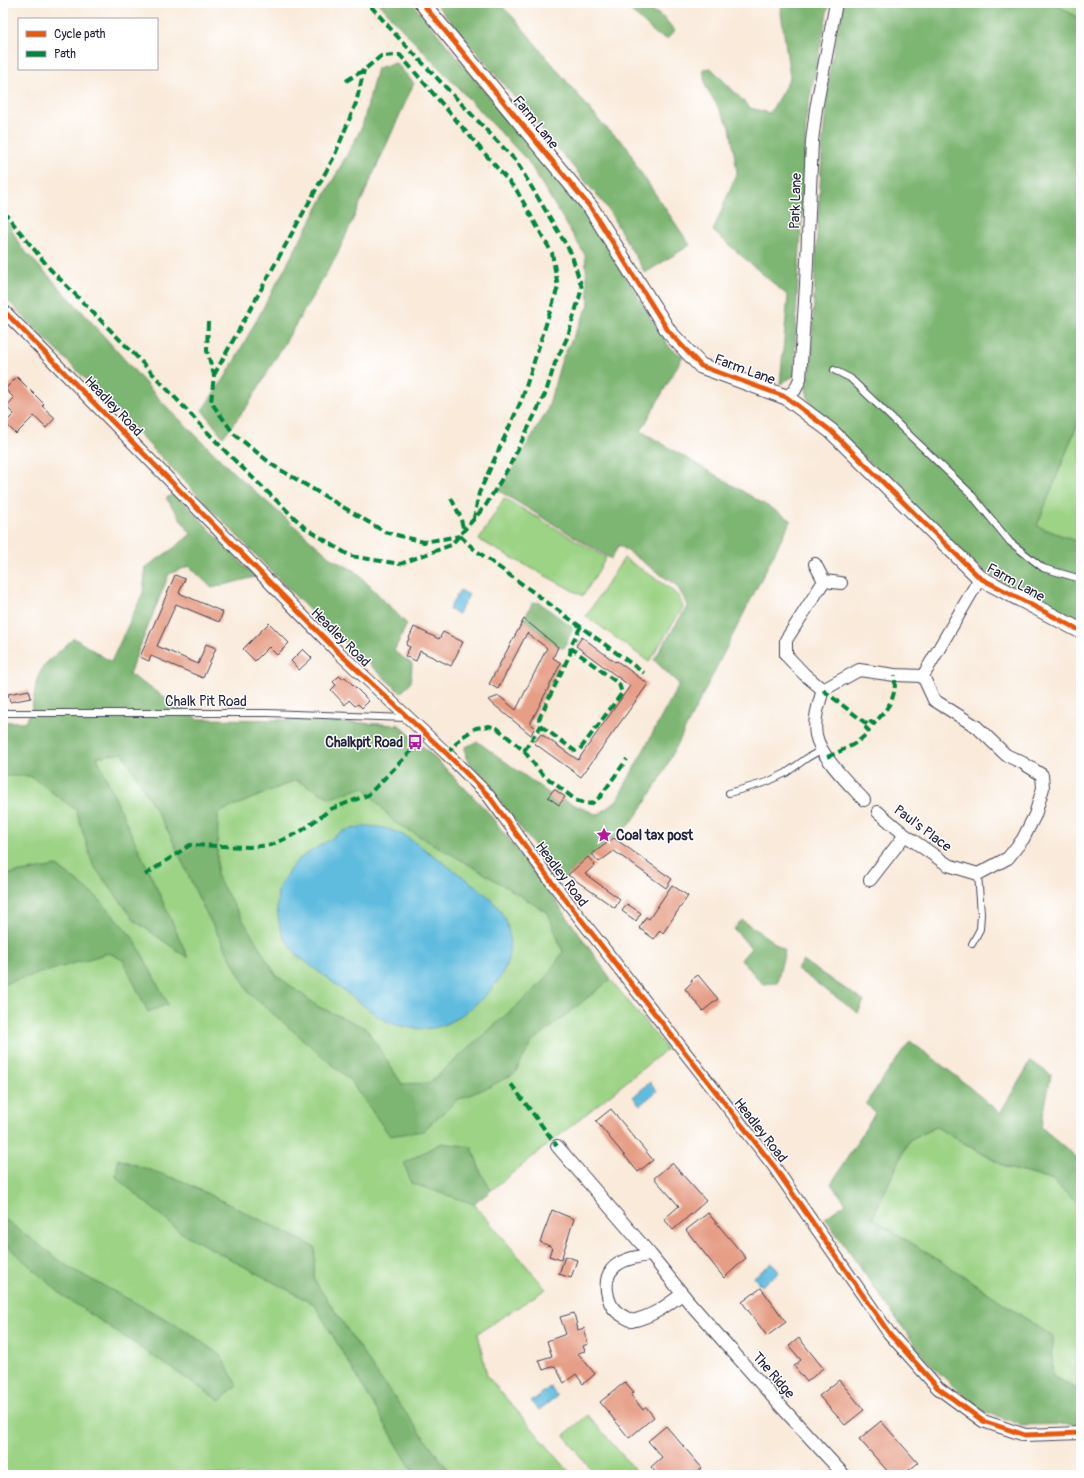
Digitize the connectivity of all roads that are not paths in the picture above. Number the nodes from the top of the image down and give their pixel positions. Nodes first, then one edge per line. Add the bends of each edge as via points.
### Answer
1 (422, 3) edge
2 (836, 3) edge
3 (3, 310) edge
4 (834, 370) dead end
5 (786, 397) junction
6 (815, 564) dead end
7 (980, 578) junction
8 (1081, 579) edge
9 (824, 581) junction
10 (842, 583) dead end
11 (1081, 631) edge
12 (923, 676) junction
13 (823, 690) junction
14 (3, 713) edge
15 (408, 718) junction
16 (821, 750) junction
17 (729, 793) dead end
18 (864, 800) dead end
19 (878, 812) dead end
20 (905, 834) junction
21 (978, 874) junction
22 (870, 880) dead end
23 (972, 944) dead end
24 (557, 1146) dead end
25 (651, 1255) junction
26 (682, 1294) junction
27 (1081, 1433) edge
28 (844, 1475) edge

1 - 5 street, Farm Lane via 591,208 669,332 701,366
2 - 5 street, Park Lane via 812,141 800,379 794,390
3 - 15 street, Headley Road via 337,651
4 - 8 lane via 850,378 960,484 1010,542 1043,568
5 - 7 street, Farm Lane via 831,431
6 - 9 street
7 - 11 street, Farm Lane
7 - 12 street
9 - 10 street
9 - 13 street via 786,640 786,655
12 - 13 street via 859,670
12 - 21 street via 934,700 977,726 1006,755 1042,774 1044,788 1023,839 1008,858
13 - 16 street via 817,708 816,728
14 - 15 lane, Chalk Pit Road via 267,713
15 - 27 street, Headley Road via 488,796 551,881 773,1165 889,1333 938,1388 983,1421 1025,1435
16 - 17 lane via 767,782
16 - 18 street
19 - 20 street, Paul's Place
20 - 21 street, Paul's Place via 948,865
20 - 22 street
21 - 23 lane via 980,928
24 - 25 street, The Ridge
25 - 26 street, The Ridge
25 - 26 street via 637,1256 620,1262 610,1271 606,1284 608,1300 615,1311 632,1321 660,1310
26 - 28 street, The Ridge

